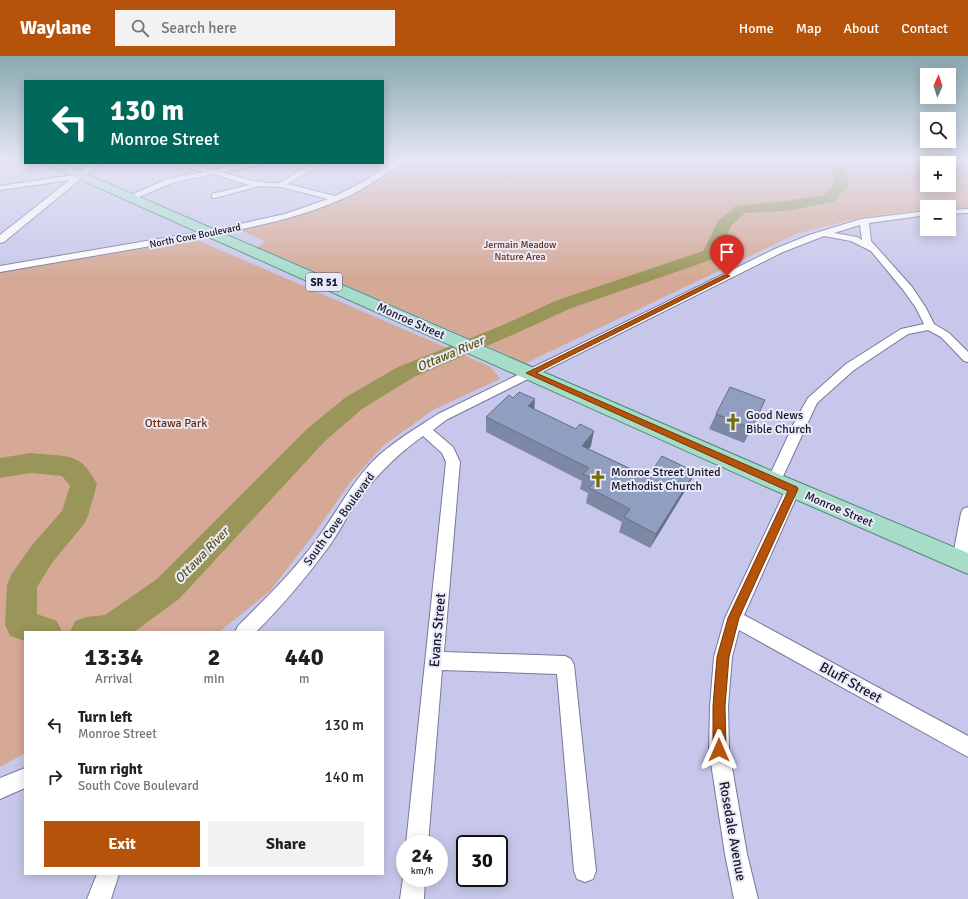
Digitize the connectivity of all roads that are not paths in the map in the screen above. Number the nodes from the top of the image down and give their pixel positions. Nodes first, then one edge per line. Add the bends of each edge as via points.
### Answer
1 (51, 199) edge
2 (135, 199) edge
3 (335, 199) edge
4 (968, 211) edge
5 (956, 212) edge
6 (920, 215) edge
7 (864, 221) junction
8 (211, 233) junction
9 (822, 234) junction
10 (0, 240) edge
11 (873, 249) junction
12 (0, 269) edge
13 (930, 326) junction
14 (968, 358) edge
15 (522, 370) junction
16 (424, 429) junction
17 (774, 481) junction
18 (793, 489) junction
19 (968, 512) edge
20 (964, 563) edge
21 (734, 618) junction
22 (245, 631) edge
23 (434, 661) junction
24 (968, 747) edge
25 (24, 778) edge
26 (0, 789) edge
27 (419, 835) edge
28 (585, 871) dead end
29 (108, 875) edge
30 (413, 887) edge
31 (99, 899) edge
32 (412, 899) edge
33 (746, 899) edge

1 - 10 street
2 - 8 main road, Monroe Street / SR 51
3 - 8 street, North Cove Boulevard via 283,216
4 - 5 street
6 - 7 street, South Cove Boulevard
7 - 9 street, South Cove Boulevard
7 - 11 street via 867,241
8 - 12 street, North Cove Boulevard
8 - 15 main road, Monroe Street / SR 51
9 - 11 street via 854,239
9 - 15 street, South Cove Boulevard via 780,250
11 - 13 street via 908,289
13 - 14 street via 945,335
13 - 17 street via 905,331 850,367 826,387 812,401 802,419
15 - 16 street, South Cove Boulevard
15 - 17 main road, Monroe Street / SR 51
16 - 22 street, South Cove Boulevard via 377,466 349,502 323,543 285,591
16 - 23 street, Evans Street via 448,450 453,462
17 - 18 main road, Monroe Street / SR 51
18 - 20 main road, Monroe Street / SR 51
18 - 21 street, Rosedale Avenue
19 - 20 street
21 - 24 street, Bluff Street
21 - 33 street, Rosedale Avenue via 723,657 719,750
23 - 27 street, Evans Street
23 - 28 street via 564,665
25 - 26 street
29 - 31 street
30 - 32 street

